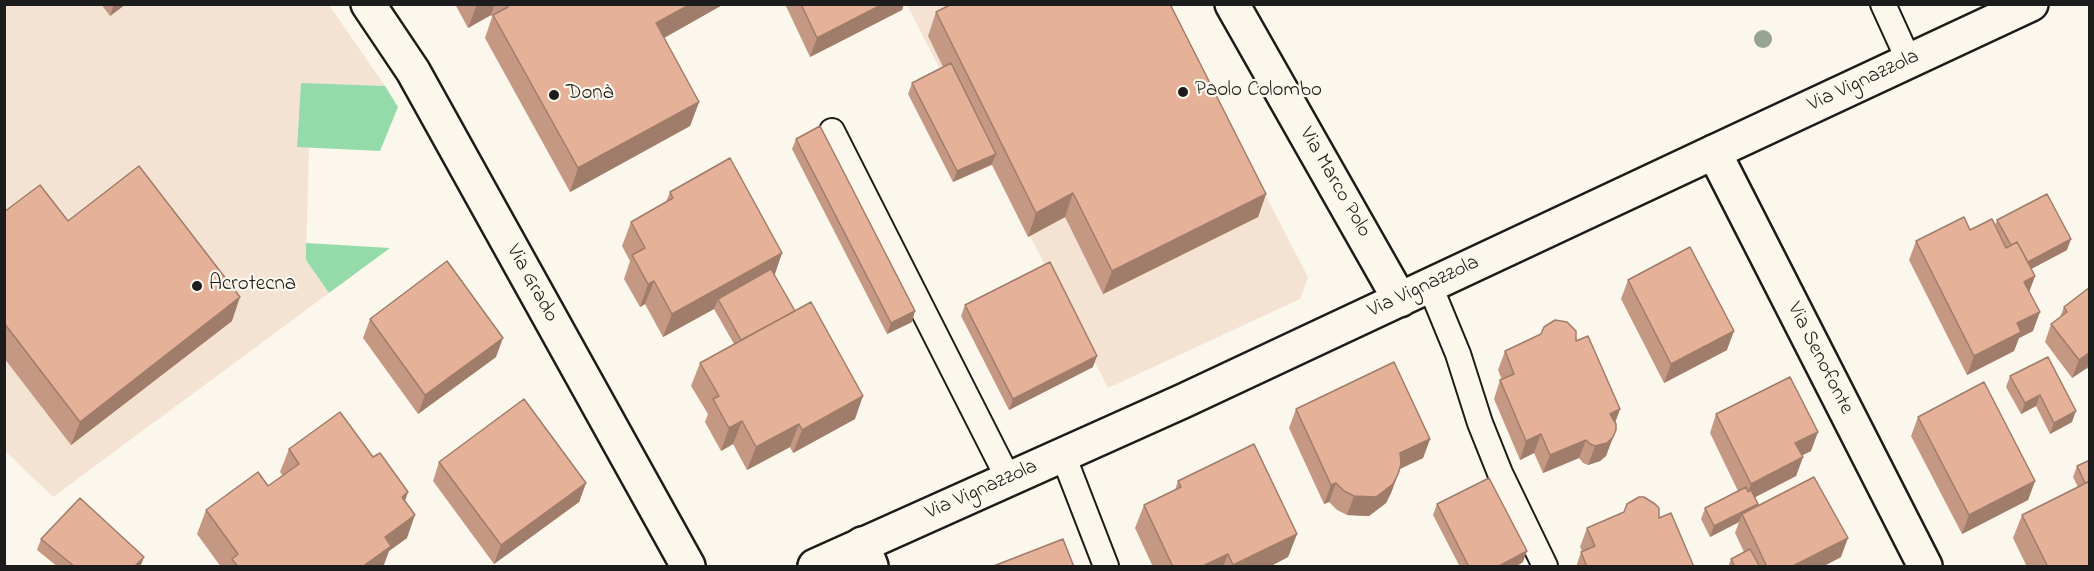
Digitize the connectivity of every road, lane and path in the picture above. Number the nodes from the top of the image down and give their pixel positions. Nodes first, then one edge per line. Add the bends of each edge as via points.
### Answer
1 (368, 4) edge
2 (1232, 4) edge
3 (1883, 4) edge
4 (2031, 4) edge
5 (1910, 61) junction
6 (832, 131) dead end
7 (1714, 152) junction
8 (1430, 286) junction
9 (1400, 300) junction
10 (1063, 454) junction
11 (1008, 478) junction
12 (866, 555) edge
13 (688, 567) edge
14 (815, 567) edge
15 (1107, 567) edge
16 (1545, 567) edge
17 (1925, 567) edge

1 - 13 street, Via Grado via 413,71
2 - 9 street, Via Marco Polo
3 - 5 lane
4 - 5 street, Via Vignazzola
5 - 7 street, Via Vignazzola
6 - 11 lane
7 - 8 street, Via Vignazzola
7 - 17 street, Via Senofonte
8 - 9 street, Via Vignazzola
8 - 16 lane via 1500,473
9 - 10 street, Via Vignazzola
10 - 11 street, Via Vignazzola
10 - 15 lane
11 - 12 street, Via Vignazzola
12 - 14 street, Via Vignazzola

